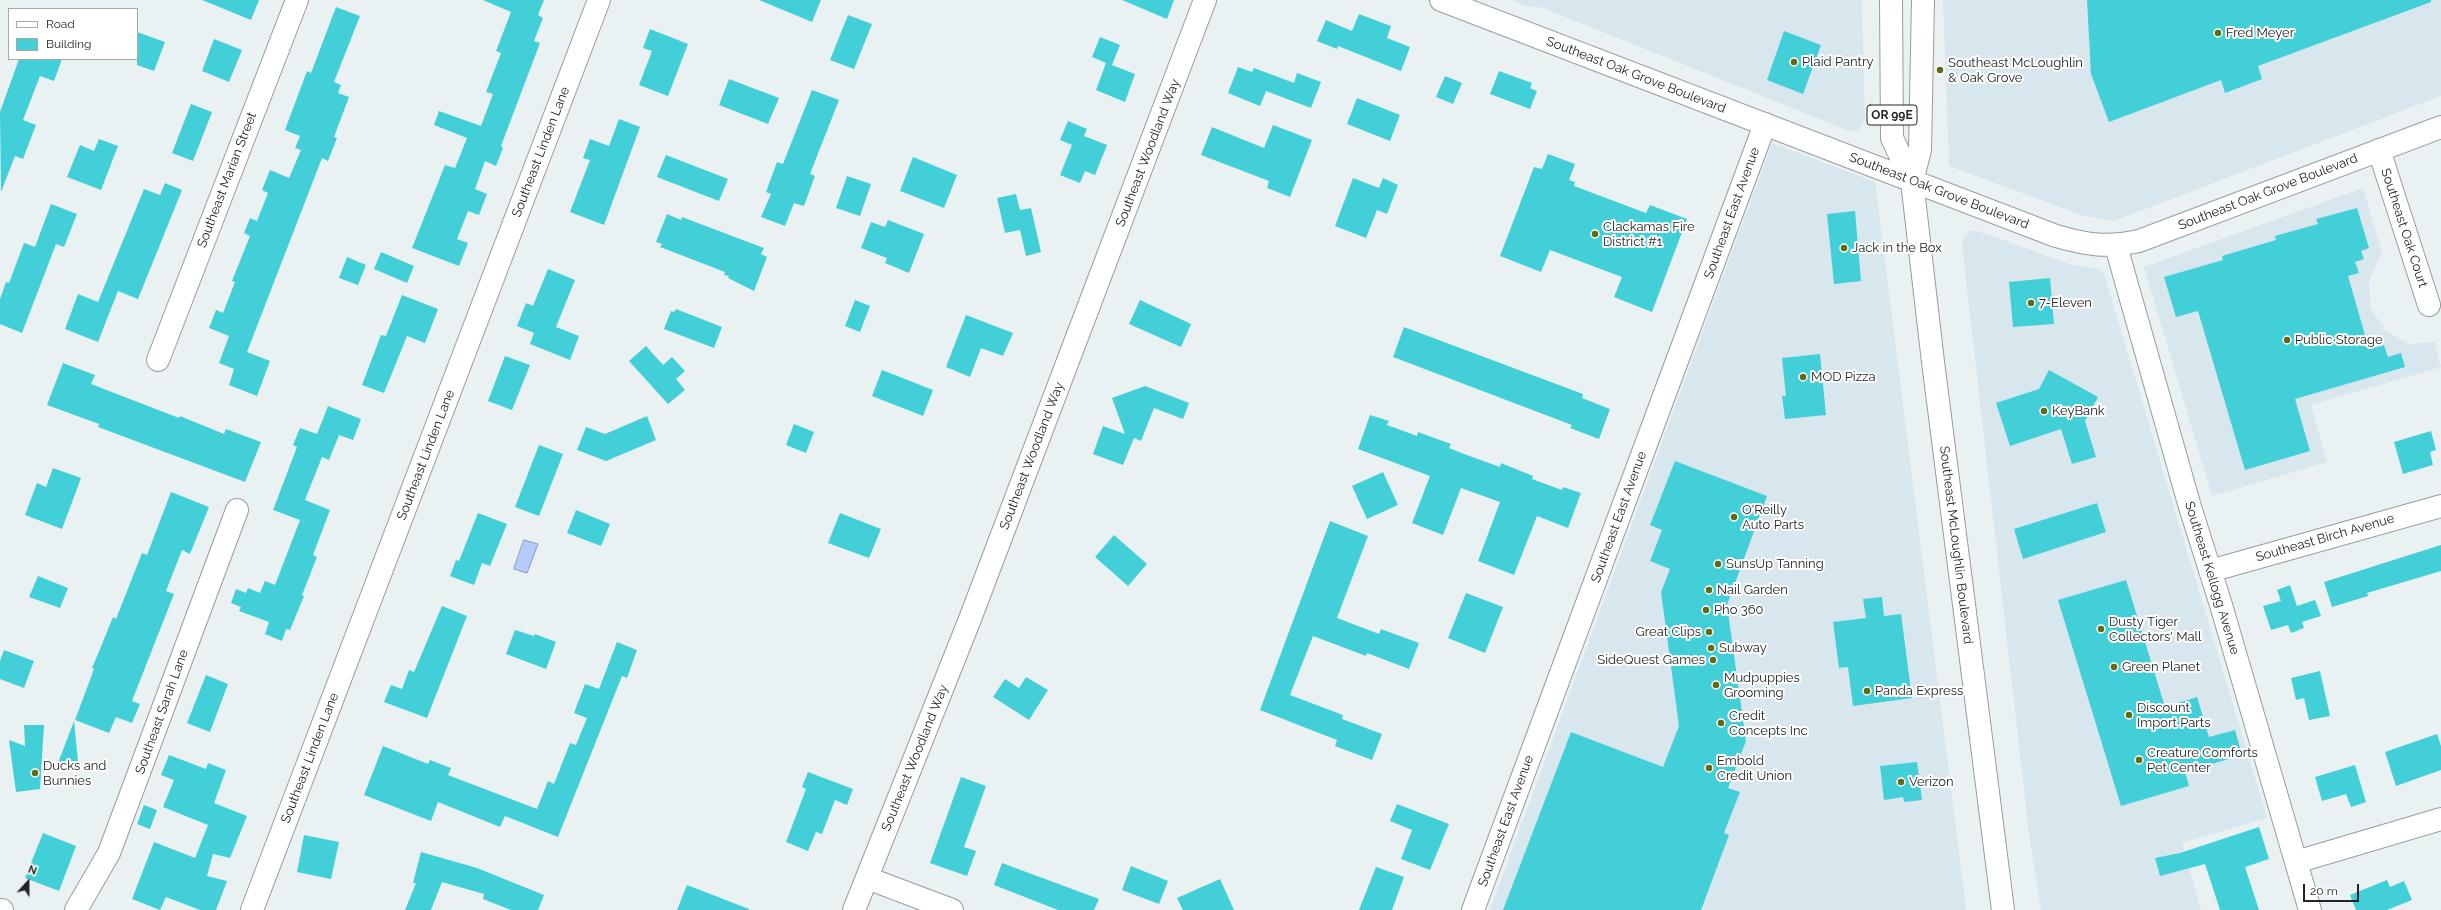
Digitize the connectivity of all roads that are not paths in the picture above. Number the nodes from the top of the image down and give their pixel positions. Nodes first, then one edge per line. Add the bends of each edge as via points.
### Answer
1 (297, 0) edge
2 (599, 0) edge
3 (1206, 0) edge
4 (1441, 0) edge
5 (1891, 0) edge
6 (1923, 0) edge
7 (1765, 124) junction
8 (2441, 127) edge
9 (2379, 150) junction
10 (1912, 180) junction
11 (2116, 246) junction
12 (2429, 306) dead end
13 (158, 360) dead end
14 (2441, 506) edge
15 (237, 510) dead end
16 (2210, 571) junction
17 (2441, 819) edge
18 (2296, 862) junction
19 (867, 878) junction
20 (76, 910) edge
21 (252, 910) edge
22 (854, 910) edge
23 (952, 910) edge
24 (1473, 910) edge
25 (2003, 910) edge
26 (2310, 910) edge

1 - 13 street, Southeast Marian Street
2 - 21 street, Southeast Linden Lane
3 - 19 street, Southeast Woodland Way via 970,619
4 - 7 street, Southeast Oak Grove Boulevard
5 - 10 street, Southeast McLoughlin Boulevard / OR 99E via 1892,138
6 - 10 street, Southeast McLoughlin Boulevard / OR 99E via 1920,150
7 - 10 street, Southeast Oak Grove Boulevard
7 - 24 street, Southeast East Avenue
8 - 9 street, Southeast Oak Grove Boulevard
9 - 11 street, Southeast Oak Grove Boulevard via 2139,241
9 - 12 street, Southeast Oak Court
10 - 11 street, Southeast Oak Grove Boulevard via 2056,236 2086,245
10 - 25 street, Southeast McLoughlin Boulevard / OR 99E
11 - 16 street, Southeast Kellogg Avenue
14 - 16 street, Southeast Birch Avenue
15 - 20 street, Southeast Sarah Lane via 109,853
16 - 18 street, Southeast Kellogg Avenue
17 - 18 street
18 - 26 street, Southeast Kellogg Avenue
19 - 22 street, Southeast Woodland Way
19 - 23 street

